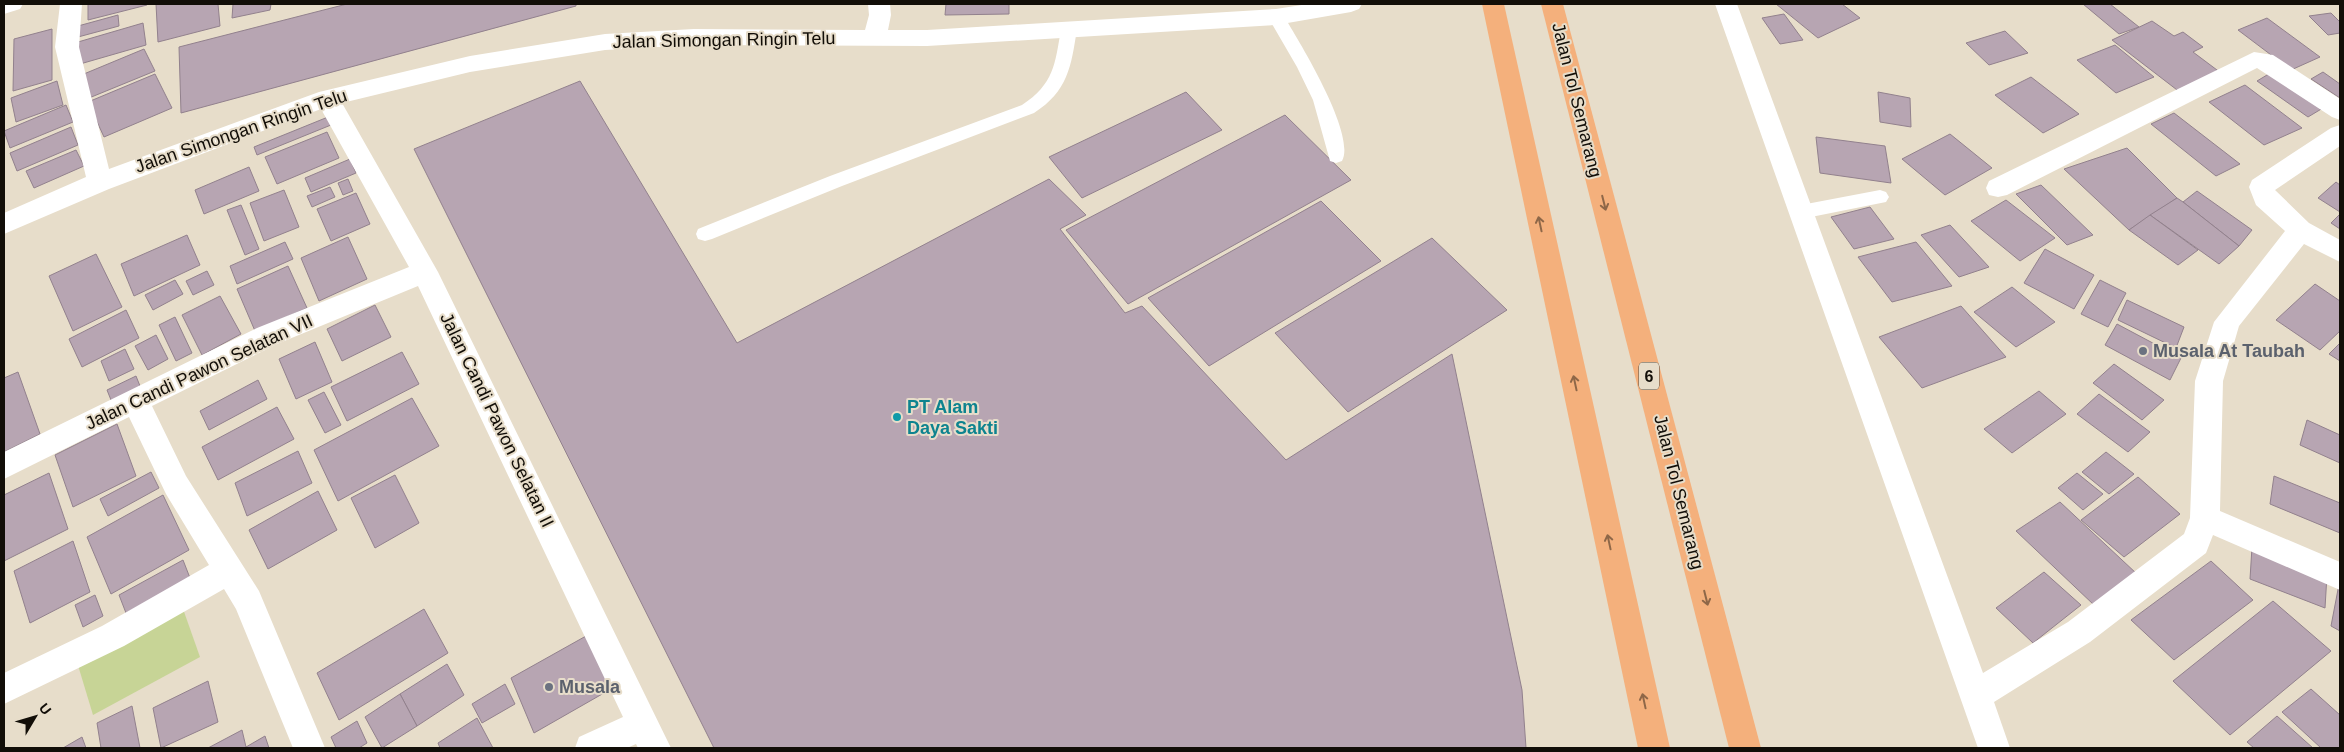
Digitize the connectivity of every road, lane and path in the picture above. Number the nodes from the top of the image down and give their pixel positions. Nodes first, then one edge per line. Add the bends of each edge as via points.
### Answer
1 (12, 4) edge
2 (71, 4) edge
3 (879, 4) edge
4 (1351, 4) edge
5 (1493, 4) edge
6 (1552, 4) edge
7 (1726, 4) edge
8 (4, 6) edge
9 (1273, 10) edge
10 (1069, 29) junction
11 (874, 38) junction
12 (327, 98) junction
13 (2340, 111) edge
14 (2340, 134) edge
15 (1336, 156) dead end
16 (100, 182) junction
17 (1998, 188) dead end
18 (1880, 196) dead end
19 (1801, 212) junction
20 (4, 224) edge
21 (2300, 230) junction
22 (705, 234) dead end
23 (2340, 252) edge
24 (425, 272) junction
25 (136, 402) junction
26 (4, 466) edge
27 (2205, 518) junction
28 (229, 570) junction
29 (2340, 576) edge
30 (4, 690) edge
31 (1975, 696) junction
32 (650, 736) edge
33 (309, 748) edge
34 (591, 748) edge
35 (1654, 748) edge
36 (1745, 748) edge
37 (1994, 748) edge

1 - 8 street
2 - 16 street via 68,47
3 - 11 street via 880,15
4 - 9 street, Jalan Simongan Ringin Telu
35 -> 5 highway
6 -> 36 highway, Jalan Tol Semarang / 6
7 - 19 street
9 - 10 street, Jalan Simongan Ringin Telu
9 - 15 lane via 1322,97 1332,126
10 - 11 street, Jalan Simongan Ringin Telu
10 - 22 lane via 1060,78 1042,101 1028,109
11 - 12 street, Jalan Simongan Ringin Telu via 694,37 605,42 470,64
12 - 16 street, Jalan Simongan Ringin Telu
12 - 24 street, Jalan Candi Pawon Selatan II
13 - 17 street via 2265,61 2254,60
14 - 21 street via 2261,187 2265,198
16 - 20 street, Jalan Simongan Ringin Telu
18 - 19 lane
19 - 31 street
21 - 23 street
21 - 27 street via 2227,322 2209,381
24 - 25 street, Jalan Candi Pawon Selatan VII via 267,336
24 - 32 street, Jalan Candi Pawon Selatan II
25 - 26 street, Jalan Candi Pawon Selatan VII
25 - 28 street via 176,485
27 - 29 street
27 - 31 street via 2195,543 2079,632
28 - 30 street via 113,636
28 - 33 street via 248,601
31 - 37 street
32 - 34 street

